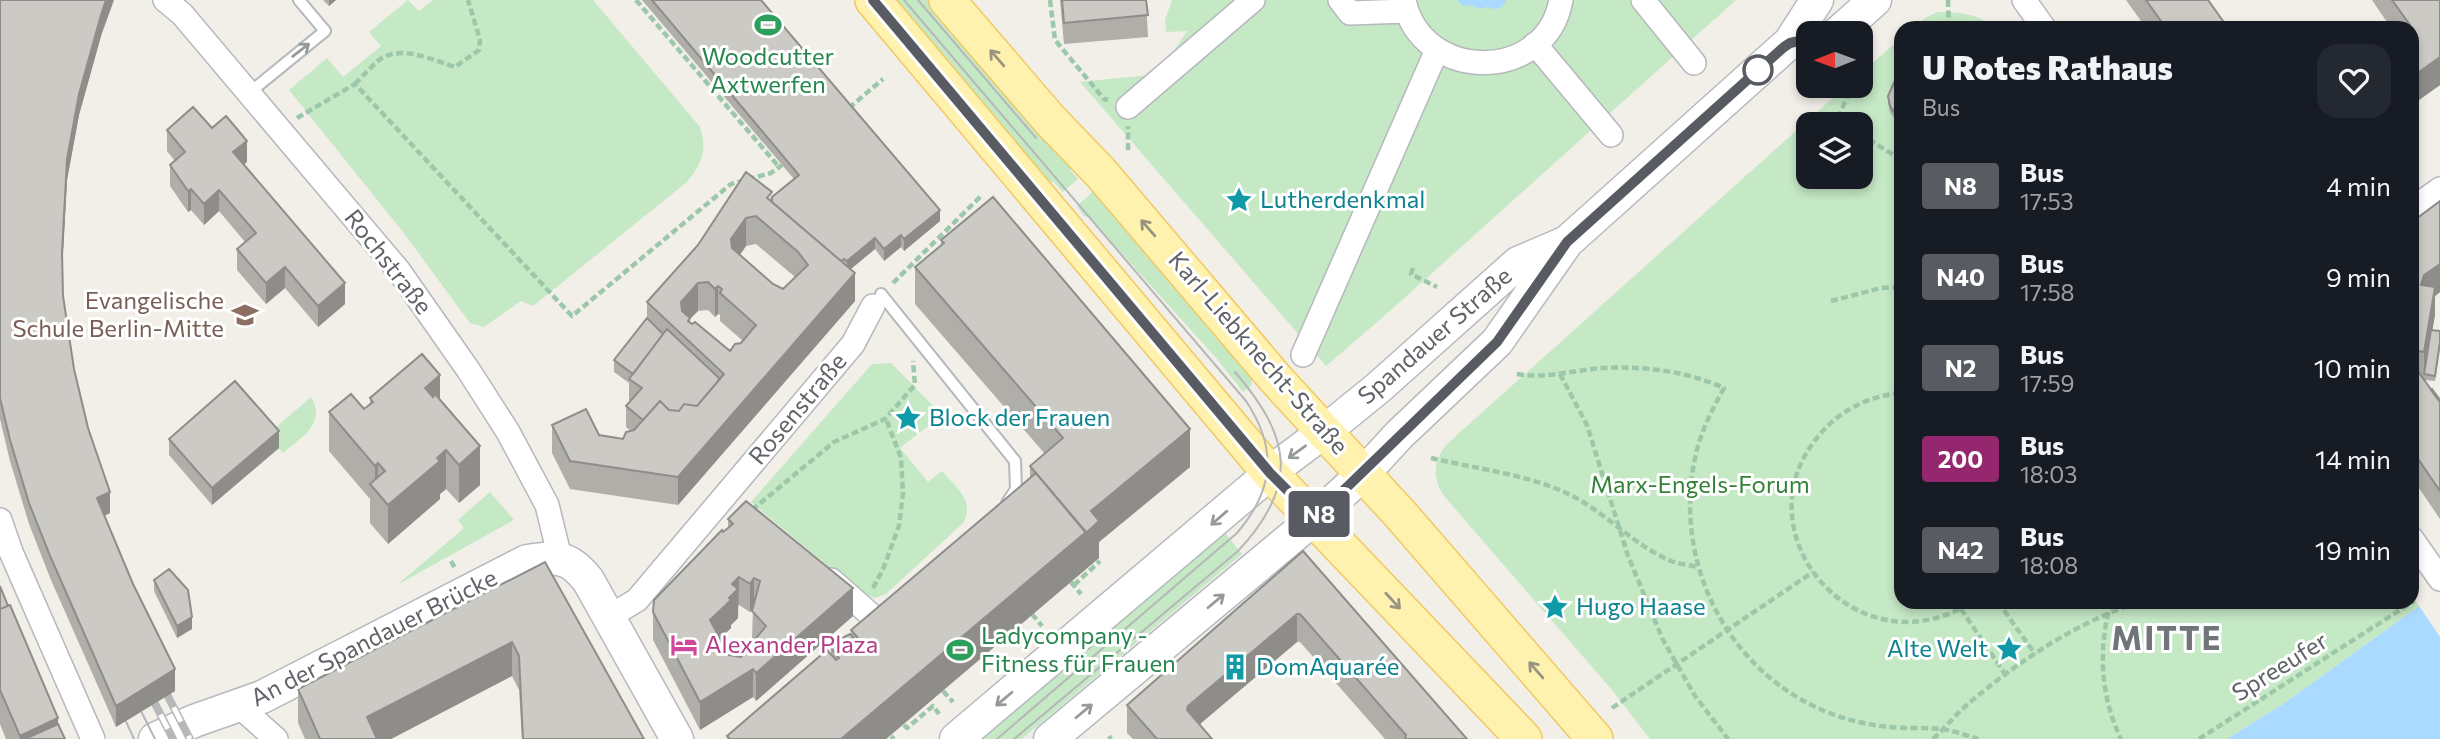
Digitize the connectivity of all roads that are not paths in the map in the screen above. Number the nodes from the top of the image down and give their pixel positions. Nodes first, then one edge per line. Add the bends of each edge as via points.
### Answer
1 (165, 0) edge
2 (299, 0) edge
3 (873, 0) edge
4 (947, 0) edge
5 (1253, 0) edge
6 (1340, 0) edge
7 (1561, 0) edge
8 (1643, 0) edge
9 (1817, 0) edge
10 (1874, 0) edge
11 (2024, 0) edge
12 (1405, 6) edge
13 (1808, 21) edge
14 (1851, 21) edge
15 (2039, 21) edge
16 (1535, 44) junction
17 (1796, 44) edge
18 (1437, 50) junction
19 (1694, 63) dead end
20 (248, 93) junction
21 (1128, 107) road end
22 (1611, 135) dead end
23 (2440, 189) edge
24 (2419, 204) edge
25 (1567, 242) junction
26 (877, 300) joint
27 (1303, 355) dead end
28 (1325, 431) junction
29 (1270, 473) junction
30 (1364, 473) junction
31 (724, 496) junction
32 (1002, 512) edge
33 (749, 513) edge
34 (1315, 518) junction
35 (0, 520) edge
36 (2419, 550) edge
37 (560, 558) junction
38 (814, 566) edge
39 (2439, 577) edge
40 (868, 614) edge
41 (609, 617) junction
42 (239, 706) junction
43 (948, 727) edge
44 (93, 739) edge
45 (155, 739) edge
46 (276, 739) edge
47 (677, 739) edge
48 (1050, 739) edge
49 (1524, 739) edge
50 (1595, 739) edge

1 - 20 street, Rochstraße
20 -> 2 lane via 326,31
3 - 29 main road
28 -> 4 main road, Karl-Liebknecht-Straße
5 - 21 street
6 - 12 street via 1350,13
7 - 16 street via 1554,20
8 - 19 street
9 - 13 street, Spandauer Straße
10 - 14 street
11 - 15 street
12 - 18 street via 1424,39
16 - 18 street via 1497,63 1455,60
16 - 22 street
17 - 25 street, Spandauer Straße
18 - 27 street
20 - 37 street, Rochstraße via 399,271 469,371 547,505
23 - 24 street
25 - 28 street, Spandauer Straße via 1518,263
25 - 30 street, Spandauer Straße via 1497,342
26 - 31 street, Rosenstraße via 853,344
26 - 32 lane via 1016,461 1016,489
28 -> 29 street, Spandauer Straße
28 - 30 main road, Karl-Liebknecht-Straße
29 - 34 main road
29 -> 43 street, Spandauer Straße
30 - 34 street, Spandauer Straße
50 -> 30 main road, Karl-Liebknecht-Straße
31 - 33 street
31 - 41 street, Rosenstraße via 637,600
48 -> 34 street, Spandauer Straße
34 -> 49 main road
35 - 44 street
36 - 39 street
37 - 41 street via 576,565
37 - 42 street, An der Spandauer Brücke via 527,561
38 - 40 street
41 - 47 street
42 - 45 street, An der Spandauer Brücke
42 - 46 street

